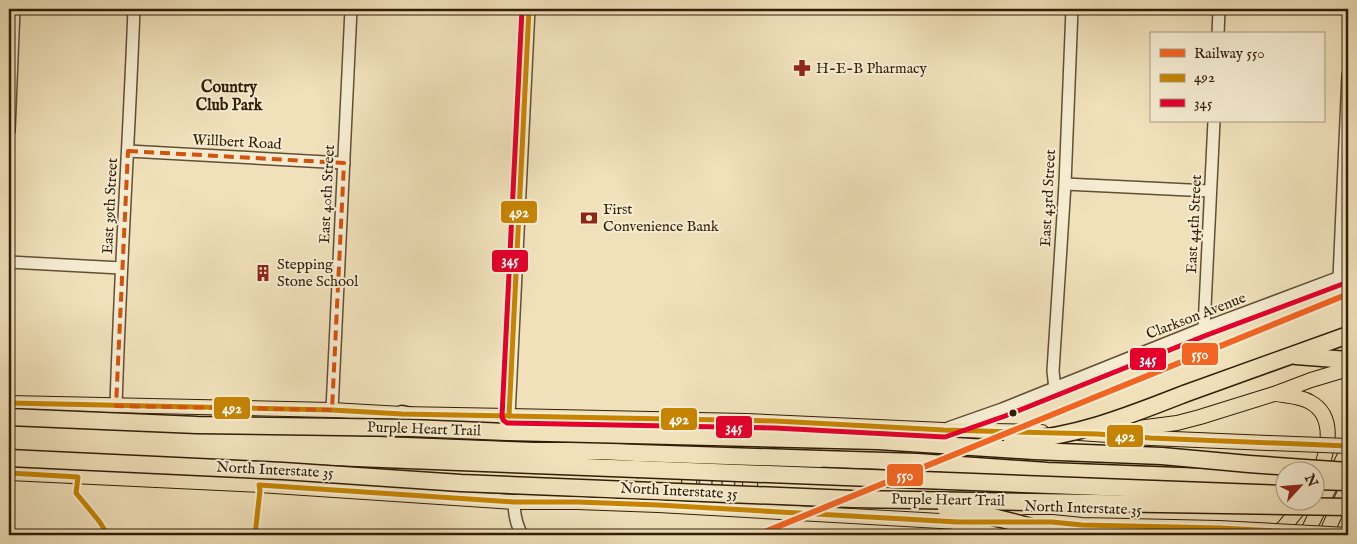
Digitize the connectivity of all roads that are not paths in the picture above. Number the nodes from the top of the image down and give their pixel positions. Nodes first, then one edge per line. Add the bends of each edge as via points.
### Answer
1 (14, 9) edge
2 (134, 9) edge
3 (351, 9) edge
4 (530, 9) edge
5 (1072, 9) edge
6 (1219, 9) edge
7 (1218, 32) edge
8 (1348, 75) edge
9 (1214, 122) edge
10 (9, 131) edge
11 (128, 151) junction
12 (344, 163) junction
13 (1065, 184) junction
14 (1210, 191) junction
15 (9, 262) edge
16 (121, 268) junction
17 (1344, 276) edge
18 (1204, 328) junction
19 (1348, 335) edge
20 (1290, 356) junction
21 (1348, 360) edge
22 (1348, 369) edge
23 (1055, 389) junction
24 (1274, 394) junction
25 (9, 403) edge
26 (116, 406) junction
27 (332, 410) junction
28 (402, 414) junction
29 (509, 416) junction
30 (9, 417) edge
31 (660, 419) junction
32 (708, 420) junction
33 (730, 420) junction
34 (775, 421) junction
35 (944, 430) junction
36 (9, 431) edge
37 (1097, 434) junction
38 (878, 441) junction
39 (9, 443) edge
40 (1348, 448) edge
41 (602, 450) junction
42 (9, 458) edge
43 (637, 461) junction
44 (1322, 462) edge
45 (1348, 471) edge
46 (9, 473) edge
47 (1274, 480) edge
48 (1324, 482) edge
49 (1348, 484) edge
50 (1274, 493) edge
51 (1324, 496) edge
52 (1348, 497) edge
53 (852, 499) junction
54 (514, 502) junction
55 (658, 505) junction
56 (1348, 507) edge
57 (716, 509) junction
58 (772, 512) junction
59 (1296, 512) edge
60 (1080, 524) junction
61 (1348, 524) edge
62 (957, 529) edge
63 (522, 535) edge
64 (1013, 535) edge
65 (1059, 535) edge
66 (1106, 535) edge
67 (1274, 535) edge
68 (1306, 535) edge
69 (1326, 535) edge
70 (1344, 535) edge
71 (1348, 535) edge

1 - 10 street
2 - 11 street, East 39th Street
3 - 12 street, East 40th Street
4 - 29 street
5 - 13 street, East 43rd Street
6 - 7 street
8 - 17 street
9 - 14 street, East 44th Street
11 - 12 street, Willbert Road
11 - 16 street, East 39th Street
12 - 27 street, East 40th Street
13 - 14 street
13 - 23 street, East 43rd Street via 1053,371
14 - 18 street, East 44th Street
15 - 16 street
16 - 26 street, East 39th Street
17 - 18 street, Clarkson Avenue
18 - 23 street, Clarkson Avenue
19 - 20 highway
20 - 21 highway
20 - 38 highway, bridge via 1082,431 1011,441
22 - 24 main road
23 - 35 street, Clarkson Avenue
24 - 37 main road via 1178,423
24 - 44 main road via 1301,398 1318,408 1328,429
25 - 26 main road
26 - 27 main road
27 - 28 main road
28 - 29 main road
28 - 41 highway via 519,440
29 - 31 main road
30 - 38 highway, Purple Heart Trail, bridge via 197,425
31 - 32 main road
31 - 55 main road via 690,437 689,491 680,500
32 - 33 main road
32 - 57 street via 705,497
33 - 34 main road
33 - 57 street via 728,498
34 - 35 main road
34 - 58 main road via 751,442 750,489 756,501
35 - 37 main road
36 - 41 highway, Purple Heart Trail via 534,451
37 - 40 main road, bridge
38 - 45 highway, Purple Heart Trail, bridge via 1162,456
39 - 43 highway, Purple Heart Trail via 124,449
40 - 68 main road
41 - 43 highway, Purple Heart Trail
42 - 53 highway, Purple Heart Trail, bridge via 461,483
43 - 47 highway, Purple Heart Trail, bridge via 916,462 1047,471
43 - 50 highway, Purple Heart Trail, bridge
46 - 54 main road, North Interstate 35
48 - 49 highway, bridge
49 - 69 main road
51 - 52 highway
53 - 56 highway, Purple Heart Trail, bridge
53 - 65 highway, bridge via 972,512
54 - 55 main road, North Interstate 35
54 - 63 street via 514,514
55 - 57 main road, North Interstate 35
57 - 58 main road, North Interstate 35
58 - 62 main road, North Interstate 35
59 - 67 main road
60 - 62 main road, North Interstate 35 via 1052,522
60 - 66 main road
60 - 71 main road, North Interstate 35, bridge
61 - 70 main road
62 - 64 main road

